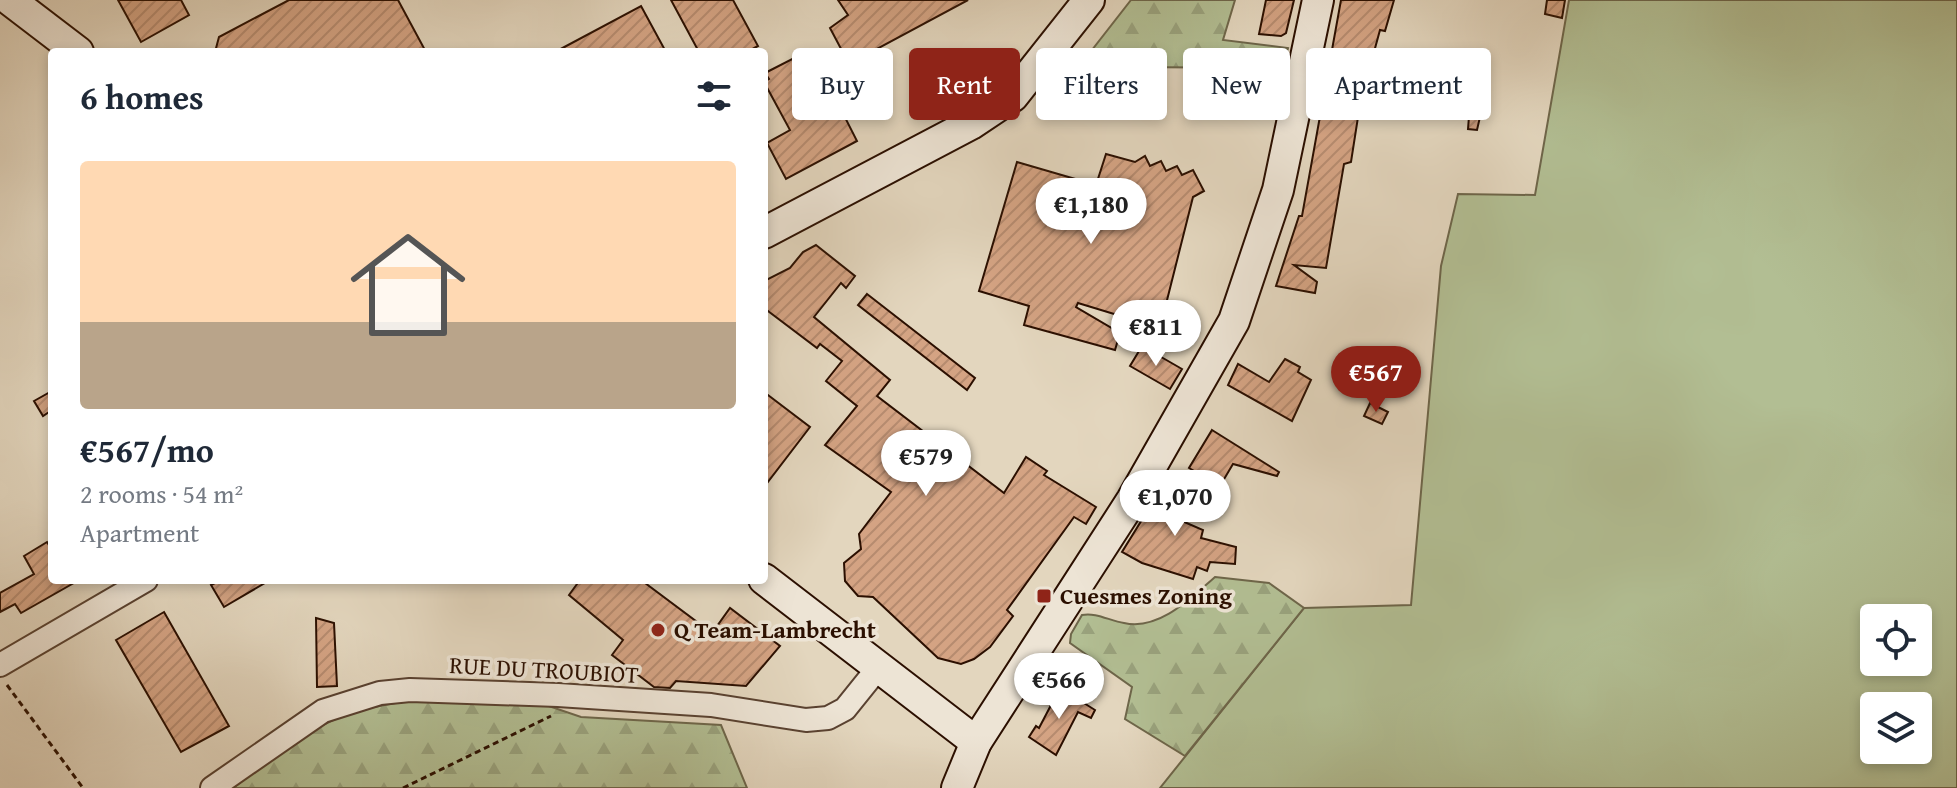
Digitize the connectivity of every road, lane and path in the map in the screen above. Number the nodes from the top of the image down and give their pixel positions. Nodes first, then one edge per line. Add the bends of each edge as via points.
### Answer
1 (10, 0) edge
2 (1089, 0) edge
3 (1318, 0) edge
4 (73, 48) edge
5 (768, 231) edge
6 (768, 582) edge
7 (139, 584) edge
8 (0, 665) edge
9 (878, 668) junction
10 (0, 675) edge
11 (558, 695) junction
12 (976, 742) junction
13 (83, 788) edge
14 (212, 788) edge
15 (403, 788) edge
16 (957, 788) edge

1 - 4 main road
2 - 5 main road via 1013,96 971,124
3 - 12 main road via 1278,190 1234,321 1132,500
6 - 9 main road
7 - 8 street
9 - 11 street, RUE DU TROUBIOT via 845,709 828,718 806,720 711,705
9 - 12 main road
10 - 13 path
11 - 14 street, RUE DU TROUBIOT via 410,690 351,700 323,711
11 - 15 path via 556,714
12 - 16 main road

